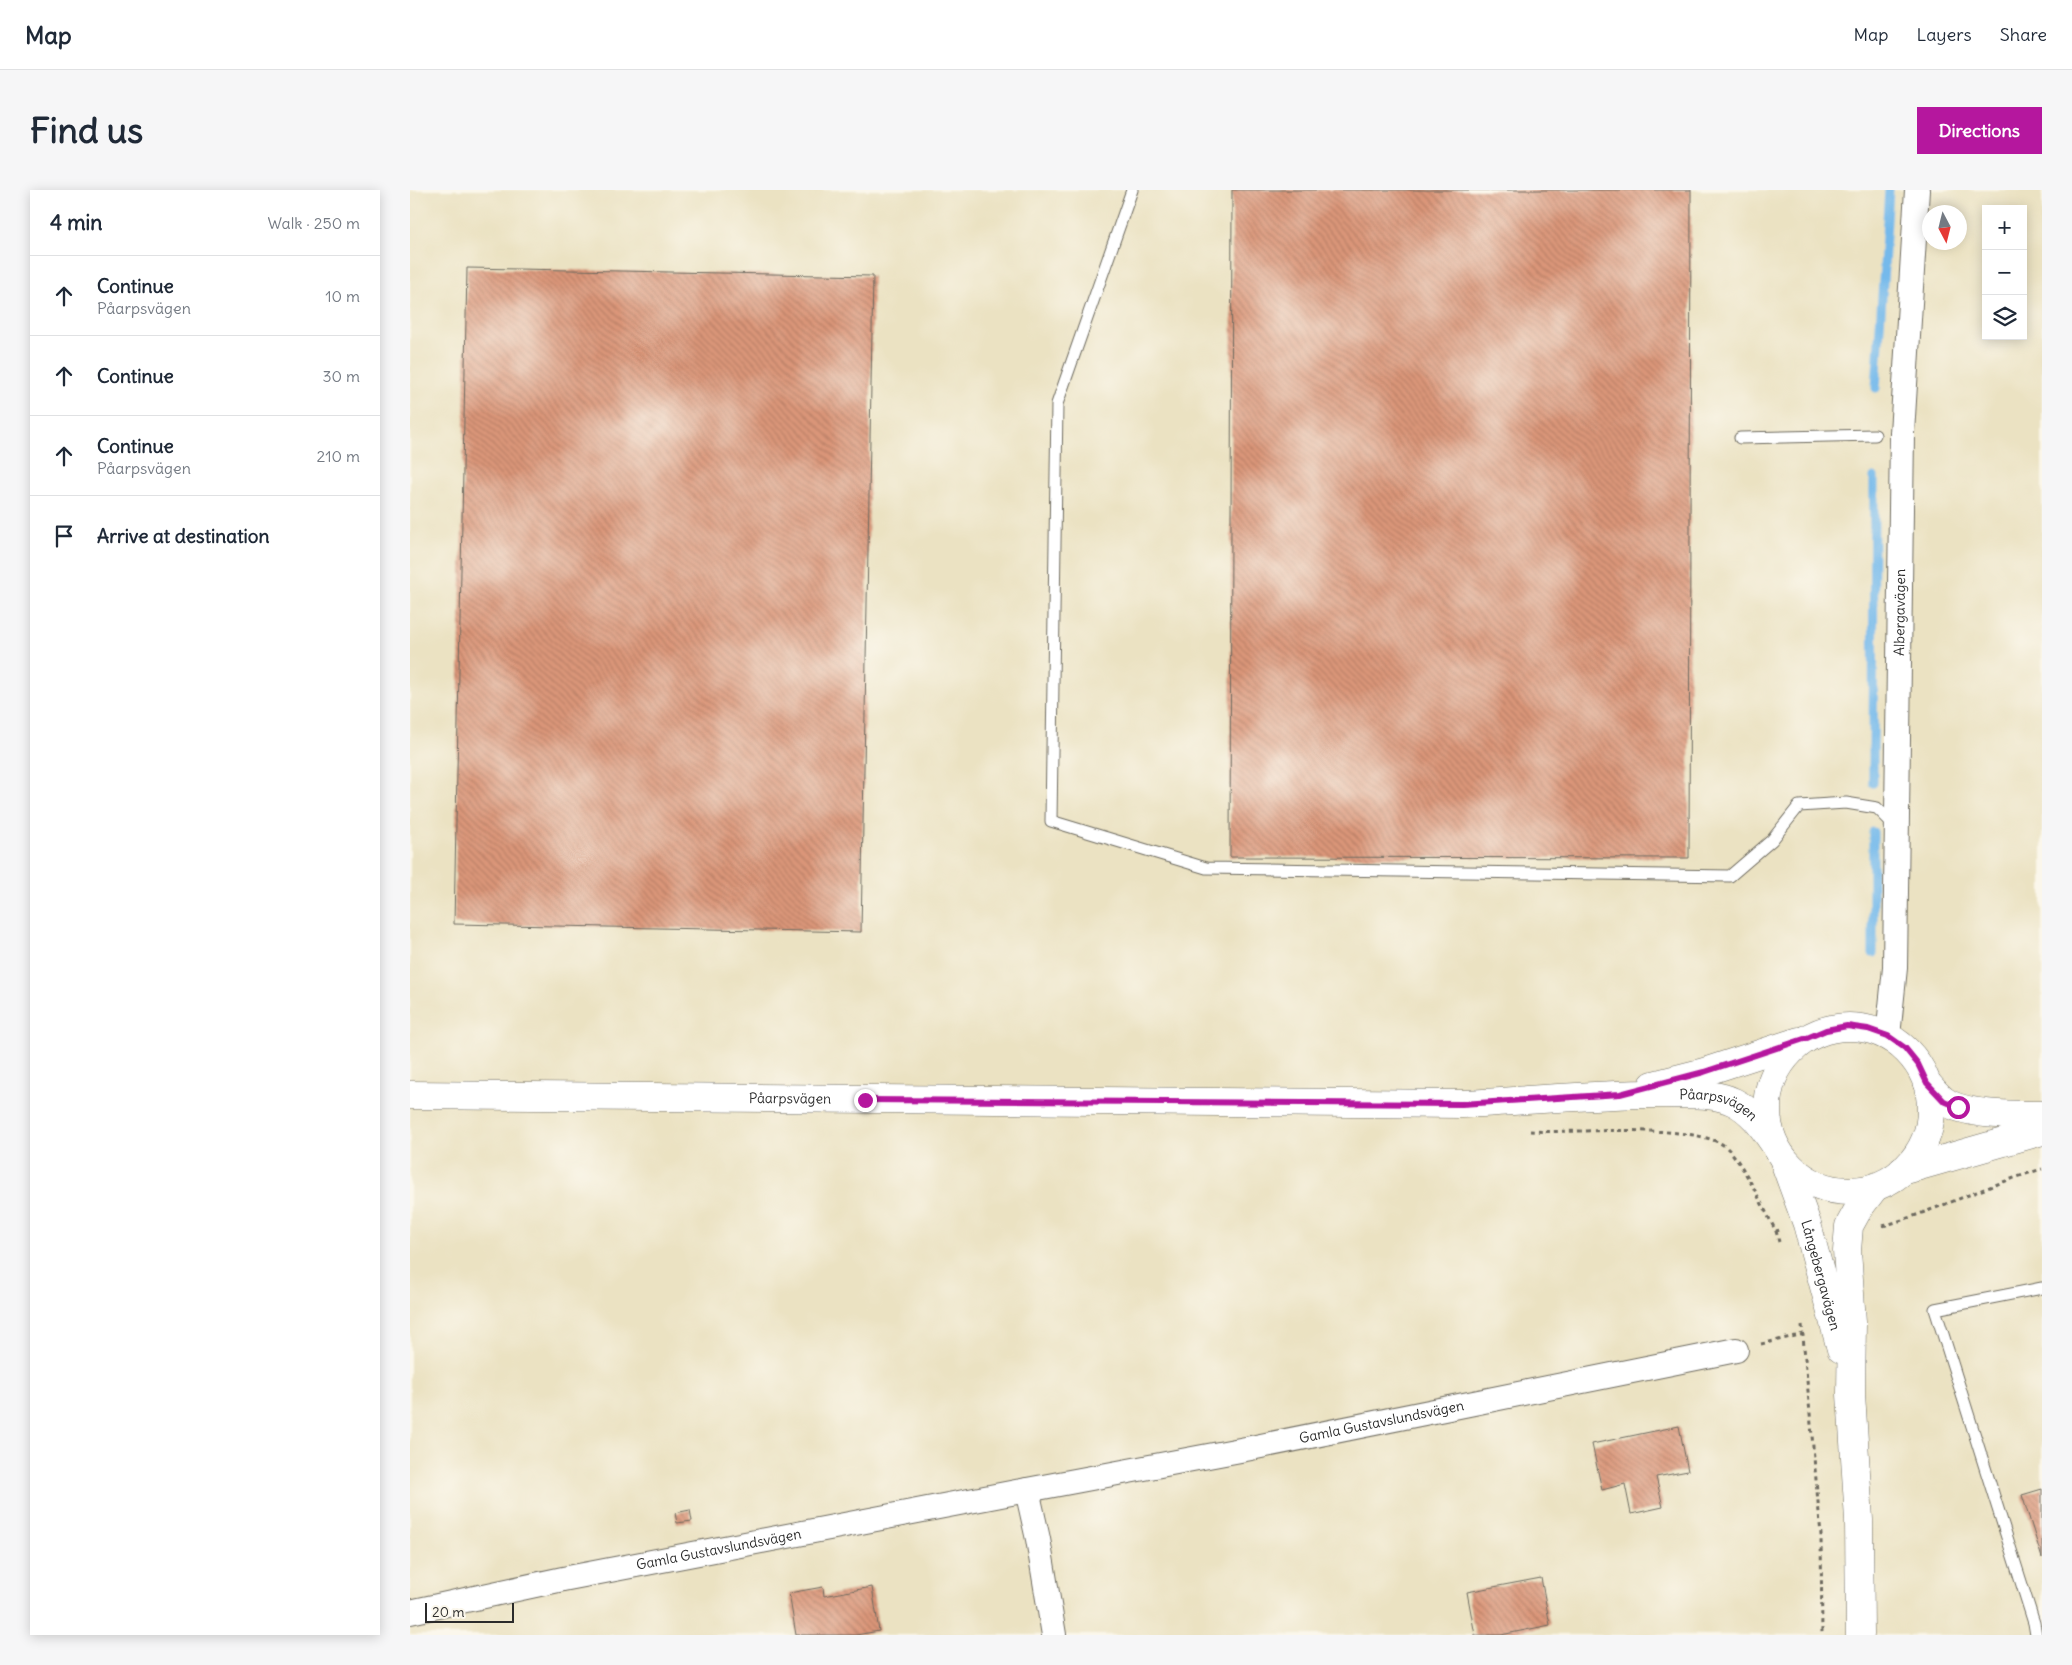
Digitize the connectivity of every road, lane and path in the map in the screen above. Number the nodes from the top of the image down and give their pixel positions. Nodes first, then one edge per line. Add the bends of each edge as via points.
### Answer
1 (1132, 190) edge
2 (1917, 190) edge
3 (1875, 435) dead end
4 (1740, 438) dead end
5 (1897, 829) junction
6 (1888, 1036) junction
7 (1807, 1038) junction
8 (1927, 1083) junction
9 (1620, 1094) junction
10 (410, 1095) edge
11 (2042, 1115) edge
12 (1520, 1130) dead end
13 (2042, 1131) edge
14 (1778, 1151) junction
15 (2042, 1169) edge
16 (1902, 1171) junction
17 (1875, 1187) junction
18 (1807, 1224) junction
19 (1849, 1226) junction
20 (1776, 1231) junction
21 (1782, 1248) dead end
22 (2042, 1288) edge
23 (1800, 1317) dead end
24 (1804, 1334) junction
25 (1736, 1350) joint
26 (1851, 1394) junction
27 (1027, 1490) junction
28 (410, 1612) edge
29 (1054, 1635) edge
30 (1822, 1635) edge
31 (1860, 1635) edge
32 (2036, 1635) edge

1 - 5 lane via 1058,404 1051,821 1206,868 1730,876 1772,840 1799,806 1846,803 1878,808
2 - 5 street, Albergavägen via 1902,433
3 - 4 lane
5 - 6 street, Albergavägen via 1895,968
6 - 7 street via 1847,1026
6 - 8 street via 1905,1048
7 - 9 street, Påarpsvägen via 1704,1072
7 - 14 street via 1778,1065 1770,1083 1767,1123
8 - 11 street via 1944,1101 1958,1107 1981,1113
8 - 16 street via 1931,1107 1928,1131 1918,1153
9 - 10 street, Påarpsvägen via 1462,1104
9 - 14 street, Påarpsvägen via 1722,1098 1754,1115
12 - 20 path via 1635,1130 1691,1134 1716,1140 1736,1159
13 - 16 street
14 - 17 street via 1797,1174 1815,1184 1855,1191
14 - 18 street, Långebergavägen
15 - 19 path via 1876,1228
16 - 17 street
17 - 19 street, Långebergavägen
18 - 20 path
18 - 26 street, Långebergavägen
19 - 26 street, Långebergavägen via 1846,1251 1852,1322
20 - 21 path
22 - 32 lane via 1935,1309
23 - 24 path
24 - 25 path
24 - 30 path via 1821,1535
25 - 27 street, Gamla Gustavslundsvägen
26 - 31 street, Långebergavägen via 1859,1520
27 - 28 street, Gamla Gustavslundsvägen via 563,1579
27 - 29 street

